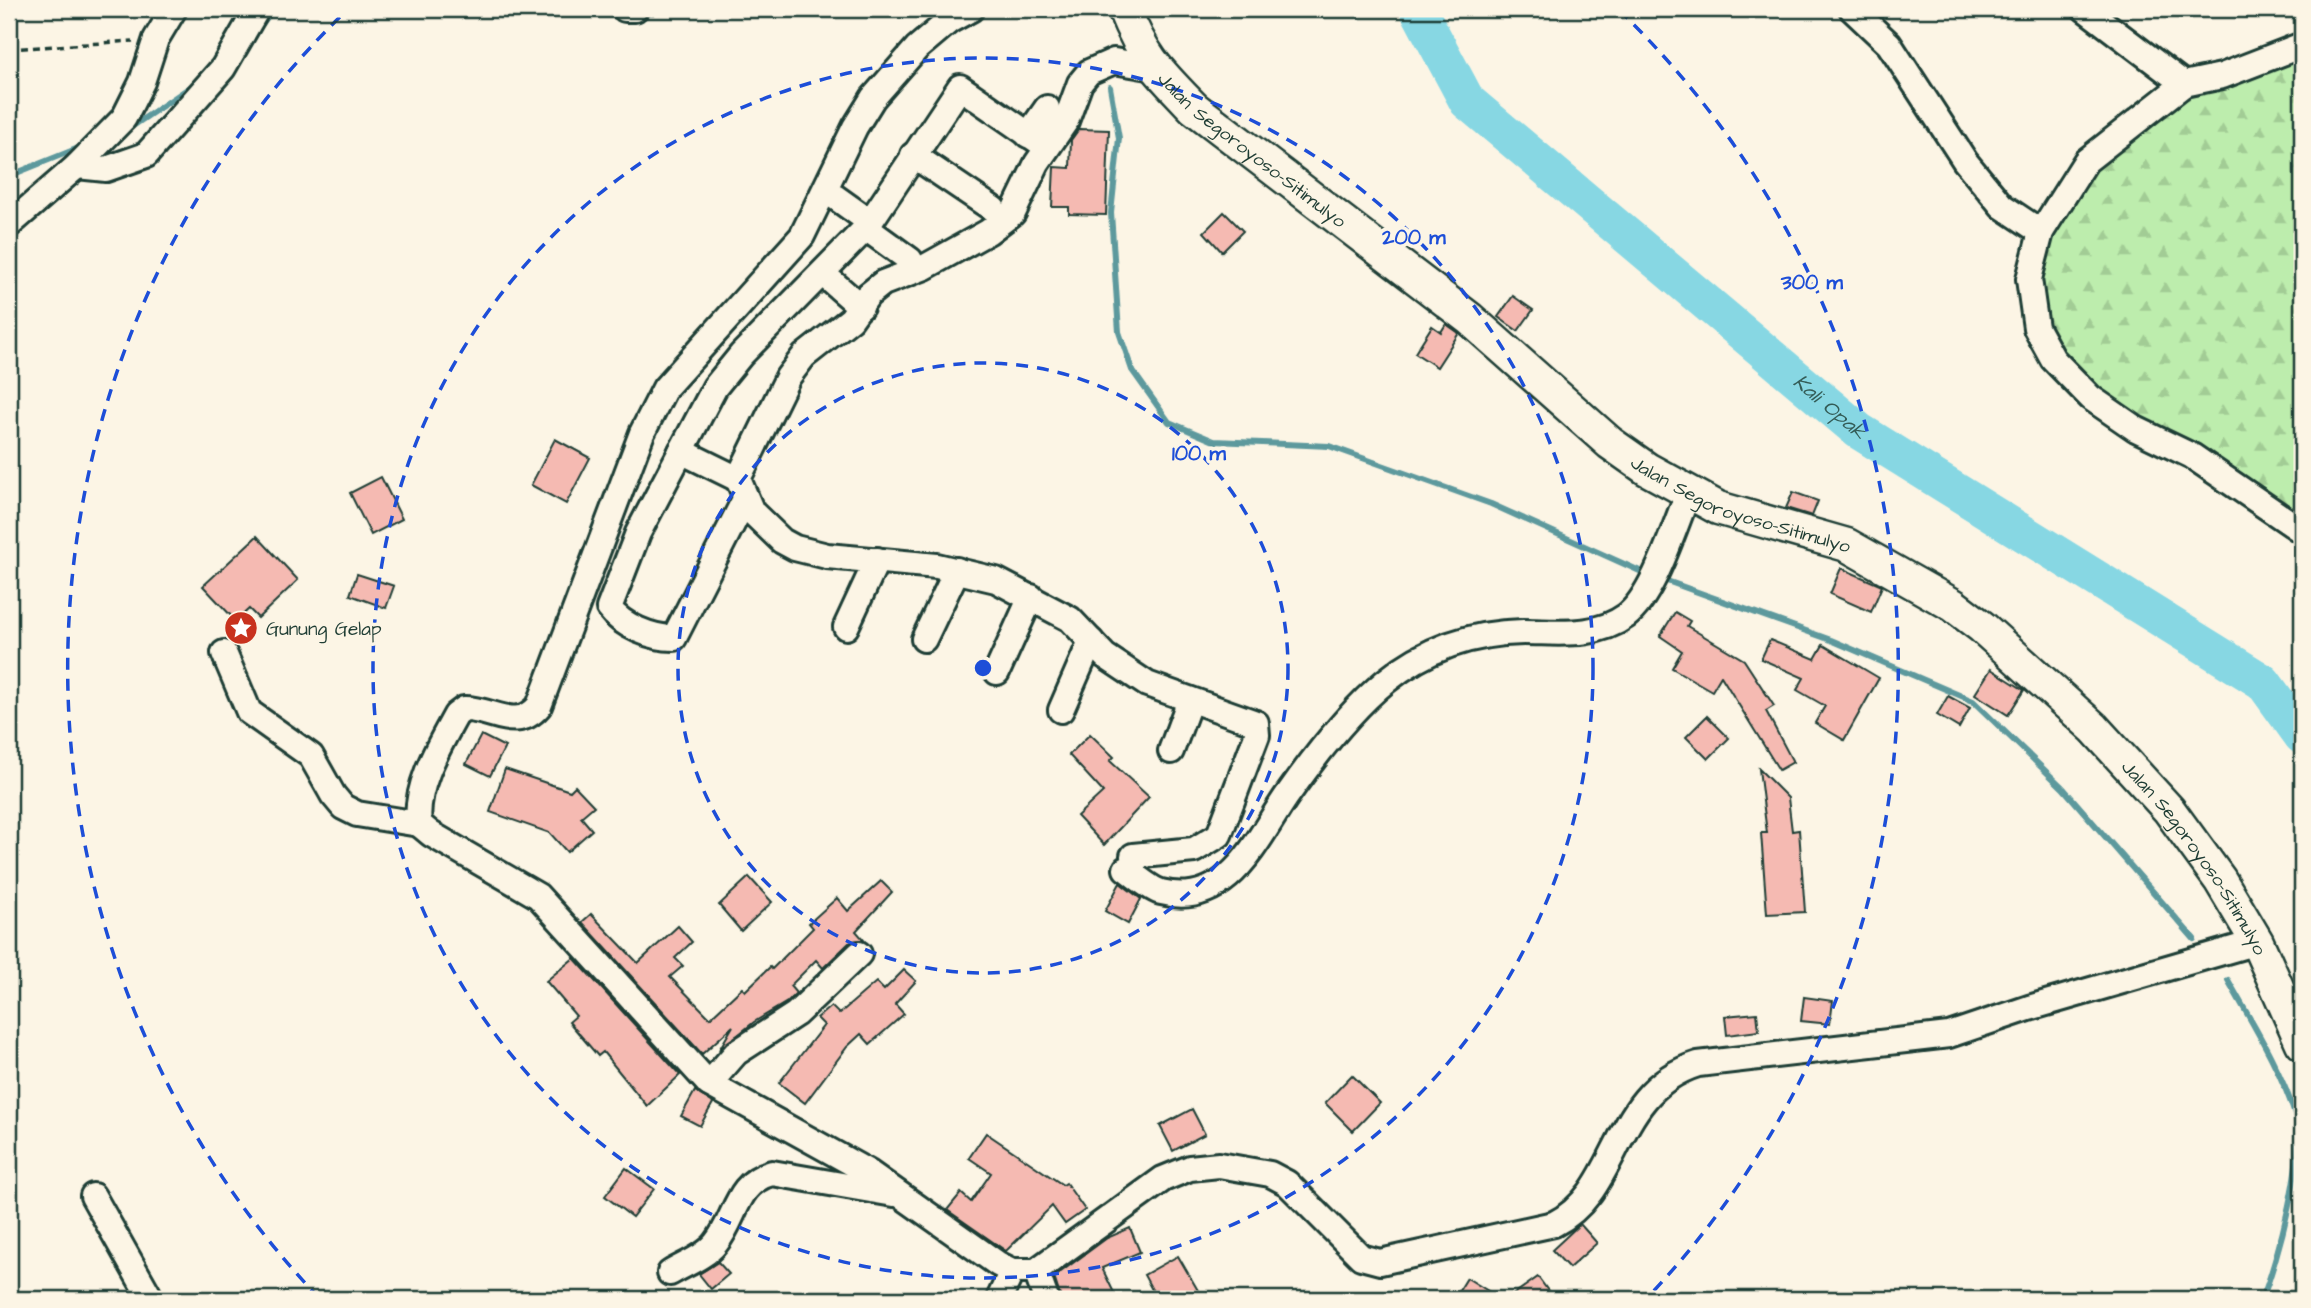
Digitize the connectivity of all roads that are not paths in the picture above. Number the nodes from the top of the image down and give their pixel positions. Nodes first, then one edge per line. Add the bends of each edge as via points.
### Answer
1 (174, 9) edge
2 (257, 9) edge
3 (625, 9) edge
4 (635, 9) edge
5 (971, 9) edge
6 (1124, 9) edge
7 (1852, 9) edge
8 (2085, 9) edge
9 (2302, 46) edge
10 (1155, 68) junction
11 (2184, 84) junction
12 (1047, 108) dead end
13 (913, 155) junction
14 (77, 166) junction
15 (835, 197) dead end
16 (9, 225) edge
17 (868, 225) junction
18 (968, 228) dead end
19 (2041, 232) junction
20 (910, 260) dead end
21 (822, 274) junction
22 (861, 307) junction
23 (681, 451) junction
24 (742, 489) junction
25 (1688, 494) junction
26 (2302, 531) edge
27 (877, 560) junction
28 (957, 570) junction
29 (1031, 597) junction
30 (846, 626) dead end
31 (924, 639) dead end
32 (1091, 641) junction
33 (224, 653) dead end
34 (997, 672) dead end
35 (1190, 700) junction
36 (1062, 710) dead end
37 (1171, 751) dead end
38 (419, 824) junction
39 (2257, 942) junction
40 (859, 954) dead end
41 (2302, 1043) edge
42 (709, 1084) junction
43 (901, 1195) junction
44 (93, 1196) dead end
45 (1024, 1271) junction
46 (670, 1273) dead end
47 (152, 1299) edge
48 (999, 1299) edge
49 (1046, 1299) edge

1 - 14 street via 156,39 124,118
2 - 14 street via 223,68 146,155 106,170
3 - 4 street
5 - 38 street via 948,21 918,48 873,98 802,236 665,388 642,433 544,695 531,716 519,720 474,708 456,715 423,785
6 - 10 main road, Jalan Segoroyoso-Sitimulyo via 1138,45
7 - 19 street via 1889,44 1965,161 2002,206
8 - 11 street
9 - 11 street via 2222,76
10 - 22 street via 1114,61 1089,72 1013,213 925,267 889,279 873,290
10 - 25 main road, Jalan Segoroyoso-Sitimulyo via 1194,108 1470,319 1610,443
11 - 19 street via 2086,161
12 - 13 street via 1035,139 960,87
13 - 17 street
13 - 18 street via 989,207
14 - 16 street
15 - 17 street
17 - 20 street
17 - 21 street
19 - 26 street via 2029,279 2036,328 2053,359 2091,398 2136,429 2192,456
21 - 22 street
21 - 23 street via 715,387
22 - 24 street via 792,370
23 - 24 street
23 - 24 street via 618,579 610,608 616,617 658,638 674,638
24 - 27 street via 768,530 795,548
25 - 35 street via 1646,591 1628,615 1608,627 1583,632 1521,632 1457,640 1423,655 1385,681 1355,712 1299,779 1237,870 1212,889 1160,892 1129,862 1194,850 1219,835 1256,735 1256,723
25 - 39 main road, Jalan Segoroyoso-Sitimulyo via 1718,508 1847,545 1953,605 1982,627 2130,764 2221,880
27 - 28 street
27 - 30 street
28 - 29 street via 996,580
28 - 31 street
29 - 32 street via 1070,619
29 - 34 street
32 - 35 street via 1147,684
32 - 36 street
33 - 38 street via 249,712 311,755 343,807 357,814
35 - 37 street
38 - 42 street via 548,905
39 - 41 main road, Jalan Segoroyoso-Sitimulyo
39 - 45 street via 1949,1035 1698,1064 1680,1070 1643,1099 1585,1197 1567,1217 1553,1224 1369,1261 1287,1183 1245,1167 1209,1166 1190,1168 1163,1180
40 - 42 street via 796,1014 736,1054
42 - 43 street
43 - 45 street
43 - 46 street via 772,1173 756,1177 744,1190 716,1244
44 - 47 street
45 - 48 street
45 - 49 street

